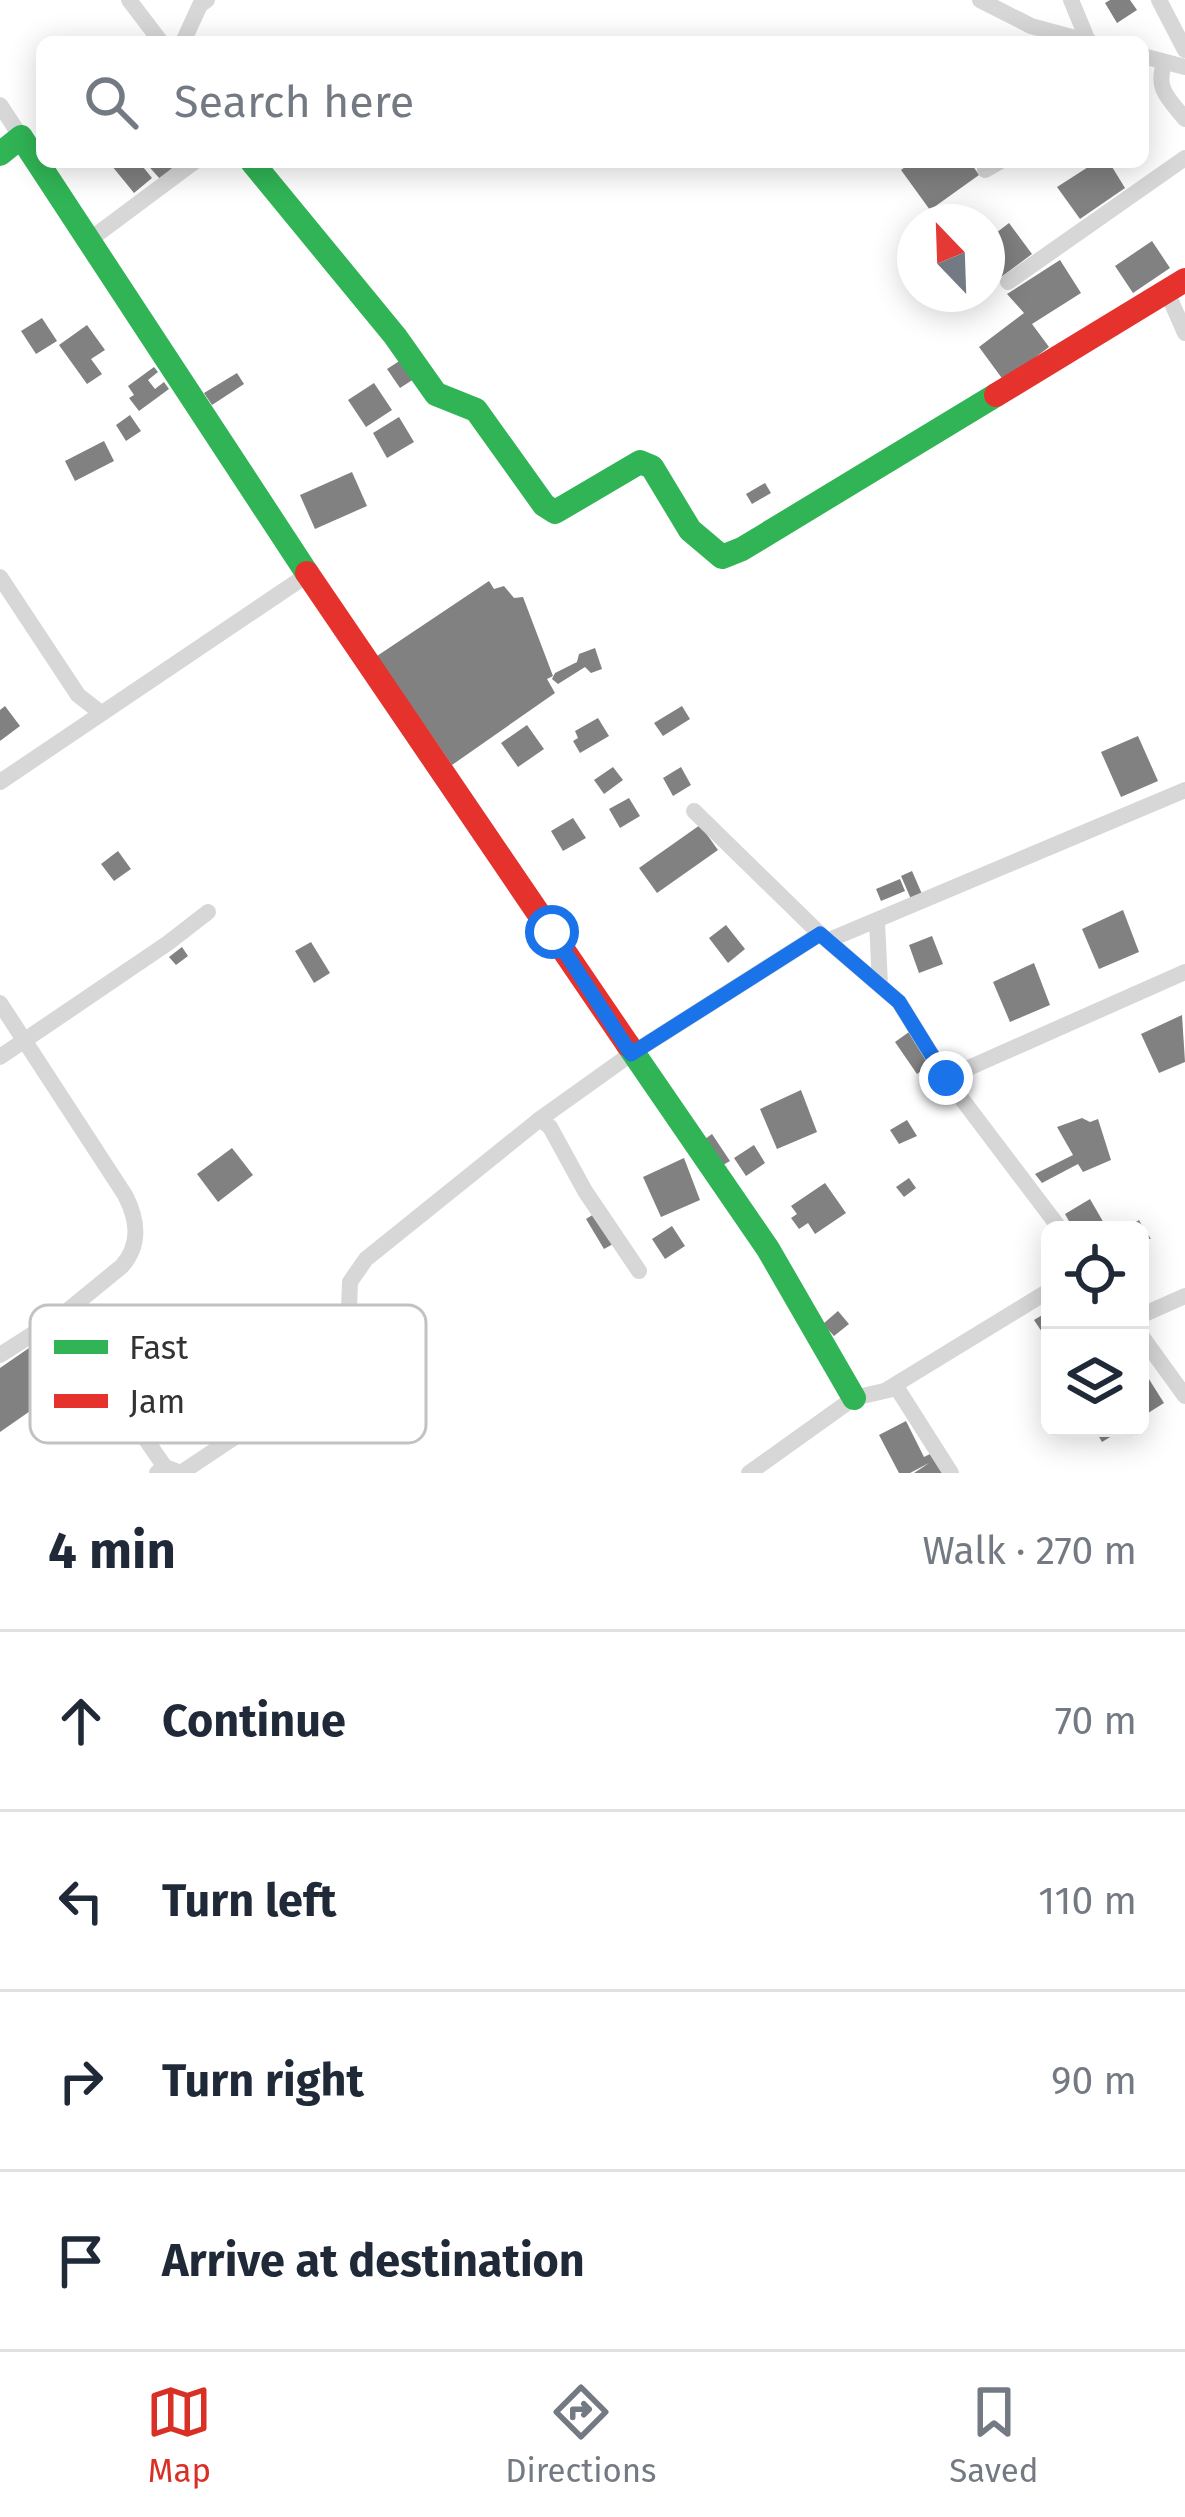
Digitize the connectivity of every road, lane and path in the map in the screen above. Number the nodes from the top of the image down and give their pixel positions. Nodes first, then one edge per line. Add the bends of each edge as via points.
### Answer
1 (129, 0) edge
2 (206, 0) edge
3 (980, 0) edge
4 (1071, 0) edge
5 (1159, 0) edge
6 (156, 36) edge
7 (186, 36) edge
8 (1067, 36) edge
9 (1086, 36) edge
10 (1185, 50) edge
11 (1149, 59) edge
12 (1165, 62) junction
13 (1185, 67) edge
14 (0, 105) edge
15 (1185, 119) edge
16 (20, 137) junction
17 (0, 154) edge
18 (1185, 158) edge
19 (36, 162) edge
20 (40, 168) edge
21 (186, 168) edge
22 (257, 168) edge
23 (88, 242) junction
24 (1008, 282) dead end
25 (1176, 286) edge
26 (1185, 333) edge
27 (310, 573) junction
28 (0, 577) edge
29 (101, 712) junction
30 (0, 782) edge
31 (1185, 790) edge
32 (694, 811) dead end
33 (208, 912) dead end
34 (877, 921) junction
35 (824, 937) junction
36 (1185, 972) edge
37 (880, 986) junction
38 (0, 1003) edge
39 (26, 1039) junction
40 (631, 1054) junction
41 (0, 1057) edge
42 (946, 1078) junction
43 (540, 1119) junction
44 (1054, 1221) edge
45 (639, 1271) dead end
46 (1041, 1295) edge
47 (1185, 1297) edge
48 (74, 1305) edge
49 (349, 1305) edge
50 (1149, 1312) edge
51 (30, 1336) edge
52 (1149, 1346) edge
53 (0, 1355) edge
54 (887, 1389) junction
55 (1185, 1396) edge
56 (854, 1398) junction
57 (145, 1443) edge
58 (226, 1443) edge
59 (164, 1471) edge
60 (182, 1473) edge
61 (749, 1473) edge
62 (951, 1473) edge

1 - 6 street
2 - 7 street
3 - 8 street
4 - 9 street
5 - 10 street
11 - 12 street
12 - 13 street
12 - 15 street via 1160,88
14 - 16 street
16 - 17 street
16 - 19 street
18 - 24 street
20 - 23 street
21 - 23 street
22 - 25 street via 436,394 476,410 544,506 555,512 640,462 652,466 697,540 722,557
23 - 27 street
25 - 26 street
27 - 29 street
27 - 40 street
28 - 29 street via 78,695
29 - 30 street
31 - 34 street
32 - 35 street
33 - 39 street
34 - 35 street
34 - 37 street
35 - 37 street
35 - 40 street
36 - 42 street
37 - 42 street via 899,1002
38 - 39 street
39 - 41 street
39 - 48 street via 136,1219 131,1256
40 - 43 street
40 - 56 street via 768,1249
42 - 44 street
43 - 45 street
43 - 49 street via 366,1258 350,1282
46 - 54 street
47 - 50 street
51 - 53 street
52 - 55 street
54 - 56 street
54 - 62 street via 897,1388
56 - 61 street
57 - 59 street
58 - 60 street

